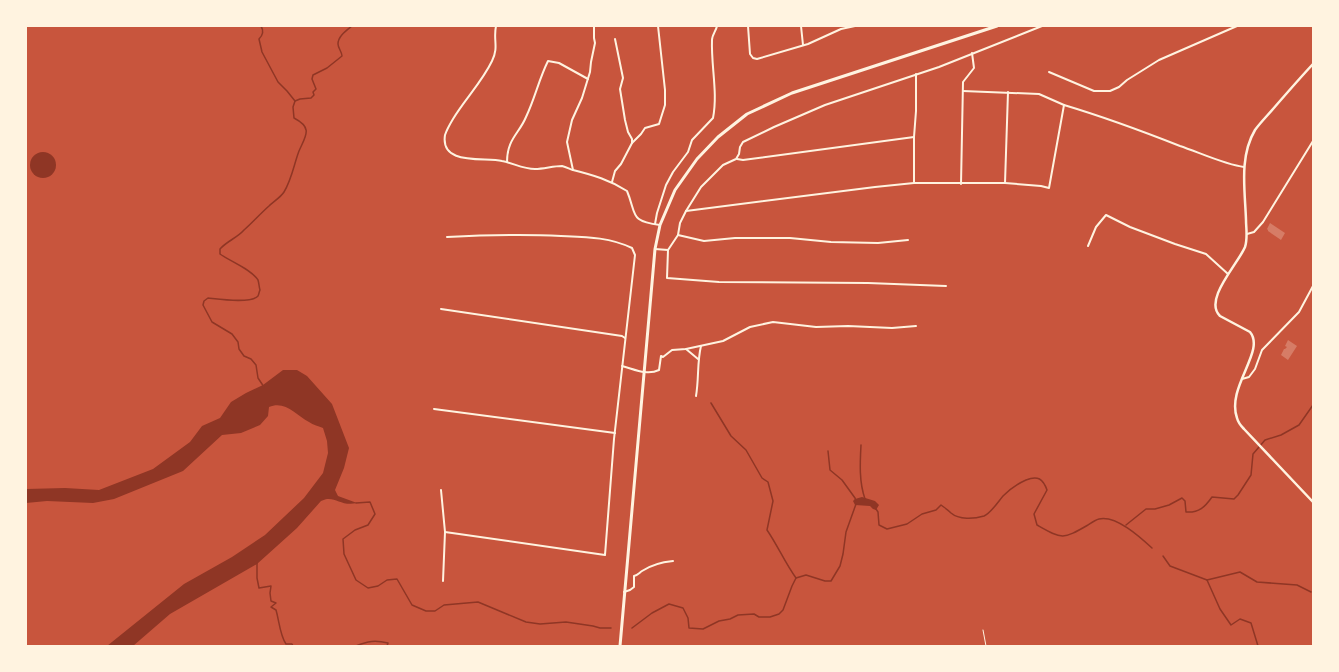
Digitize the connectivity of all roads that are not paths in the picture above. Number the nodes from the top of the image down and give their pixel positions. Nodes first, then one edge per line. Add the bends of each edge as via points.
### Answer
1 (496, 26) edge
2 (594, 26) edge
3 (658, 26) edge
4 (717, 26) edge
5 (748, 26) edge
6 (801, 26) edge
7 (855, 26) edge
8 (997, 26) edge
9 (1042, 26) edge
10 (1237, 26) edge
11 (615, 39) dead end
12 (803, 45) junction
13 (972, 53) junction
14 (1313, 64) edge
15 (1049, 72) dead end
16 (916, 74) junction
17 (588, 80) junction
18 (962, 91) junction
19 (1008, 92) junction
20 (1064, 105) junction
21 (914, 137) junction
22 (1313, 141) edge
23 (632, 143) junction
24 (736, 158) junction
25 (507, 162) junction
26 (1244, 167) junction
27 (573, 170) junction
28 (612, 182) junction
29 (914, 183) junction
30 (1005, 183) junction
31 (961, 184) junction
32 (686, 211) junction
33 (655, 224) junction
34 (660, 225) junction
35 (1247, 234) junction
36 (678, 235) junction
37 (447, 237) dead end
38 (908, 240) dead end
39 (1088, 246) dead end
40 (656, 249) junction
41 (668, 250) junction
42 (1229, 275) junction
43 (946, 286) dead end
44 (1313, 286) edge
45 (440, 309) dead end
46 (916, 326) dead end
47 (626, 338) junction
48 (701, 346) junction
49 (686, 349) junction
50 (698, 359) junction
51 (622, 366) junction
52 (644, 371) junction
53 (1241, 379) junction
54 (696, 396) dead end
55 (434, 409) dead end
56 (615, 433) junction
57 (441, 490) dead end
58 (1313, 502) edge
59 (445, 532) junction
60 (673, 561) dead end
61 (442, 581) dead end
62 (624, 592) junction
63 (620, 646) edge

1 - 25 street via 495,55 485,75 450,124 445,143 449,152 456,156
2 - 17 street via 596,43
3 - 23 street via 664,90 663,112 659,124 645,128
4 - 33 street via 712,39 713,118 692,140 688,152 673,172 656,213
5 - 12 street via 750,54 753,58
6 - 12 street
7 - 12 street
8 - 34 main road via 792,93 747,114 718,136 697,159 675,190
9 - 13 street
10 - 15 street via 1159,60 1110,91 1094,91
11 - 23 street via 623,78 620,89 625,120
13 - 16 street
13 - 18 street via 974,68 963,82
14 - 26 street via 1255,130
16 - 21 street
16 - 24 street via 825,105 774,127 743,142
17 - 25 street via 559,63 548,61 525,119 509,148
17 - 27 street via 572,120 567,142
18 - 19 street
18 - 31 street
19 - 20 street via 1039,94
19 - 30 street
20 - 26 street
20 - 30 street via 1050,188
21 - 24 street via 796,154 743,160
21 - 29 street
22 - 35 street via 1263,222 1254,232
23 - 28 street via 622,164 615,170
24 - 32 street via 712,174
25 - 27 street via 530,168 563,166
26 - 35 street
27 - 28 street
28 - 33 street via 627,191 638,220
29 - 31 street
29 - 32 street
30 - 31 street
32 - 36 street
33 - 34 street
34 - 40 main road
35 - 42 street via 1245,246
36 - 38 street via 704,241 790,238 878,243
36 - 41 street
37 - 47 street via 514,234 595,238 619,242 632,248 635,255
39 - 42 street via 1096,228 1106,215 1130,227 1206,254
40 - 41 street
40 - 52 main road
41 - 43 street via 667,278 719,282
42 - 53 street via 1215,298 1217,313 1250,332 1255,342 1255,348
44 - 53 street via 1299,312 1262,350 1249,377
45 - 47 street
46 - 48 street via 816,327 773,322 750,327 723,341
47 - 51 street
48 - 49 street
48 - 50 street
49 - 50 street
49 - 52 street via 672,350 661,356 659,370 656,372
50 - 54 street
51 - 52 street
51 - 56 street
52 - 62 main road
53 - 58 street via 1234,404 1237,419
55 - 56 street
56 - 59 street via 605,554
57 - 59 street
59 - 61 street
60 - 62 street via 664,562 634,576 634,587
62 - 63 main road

